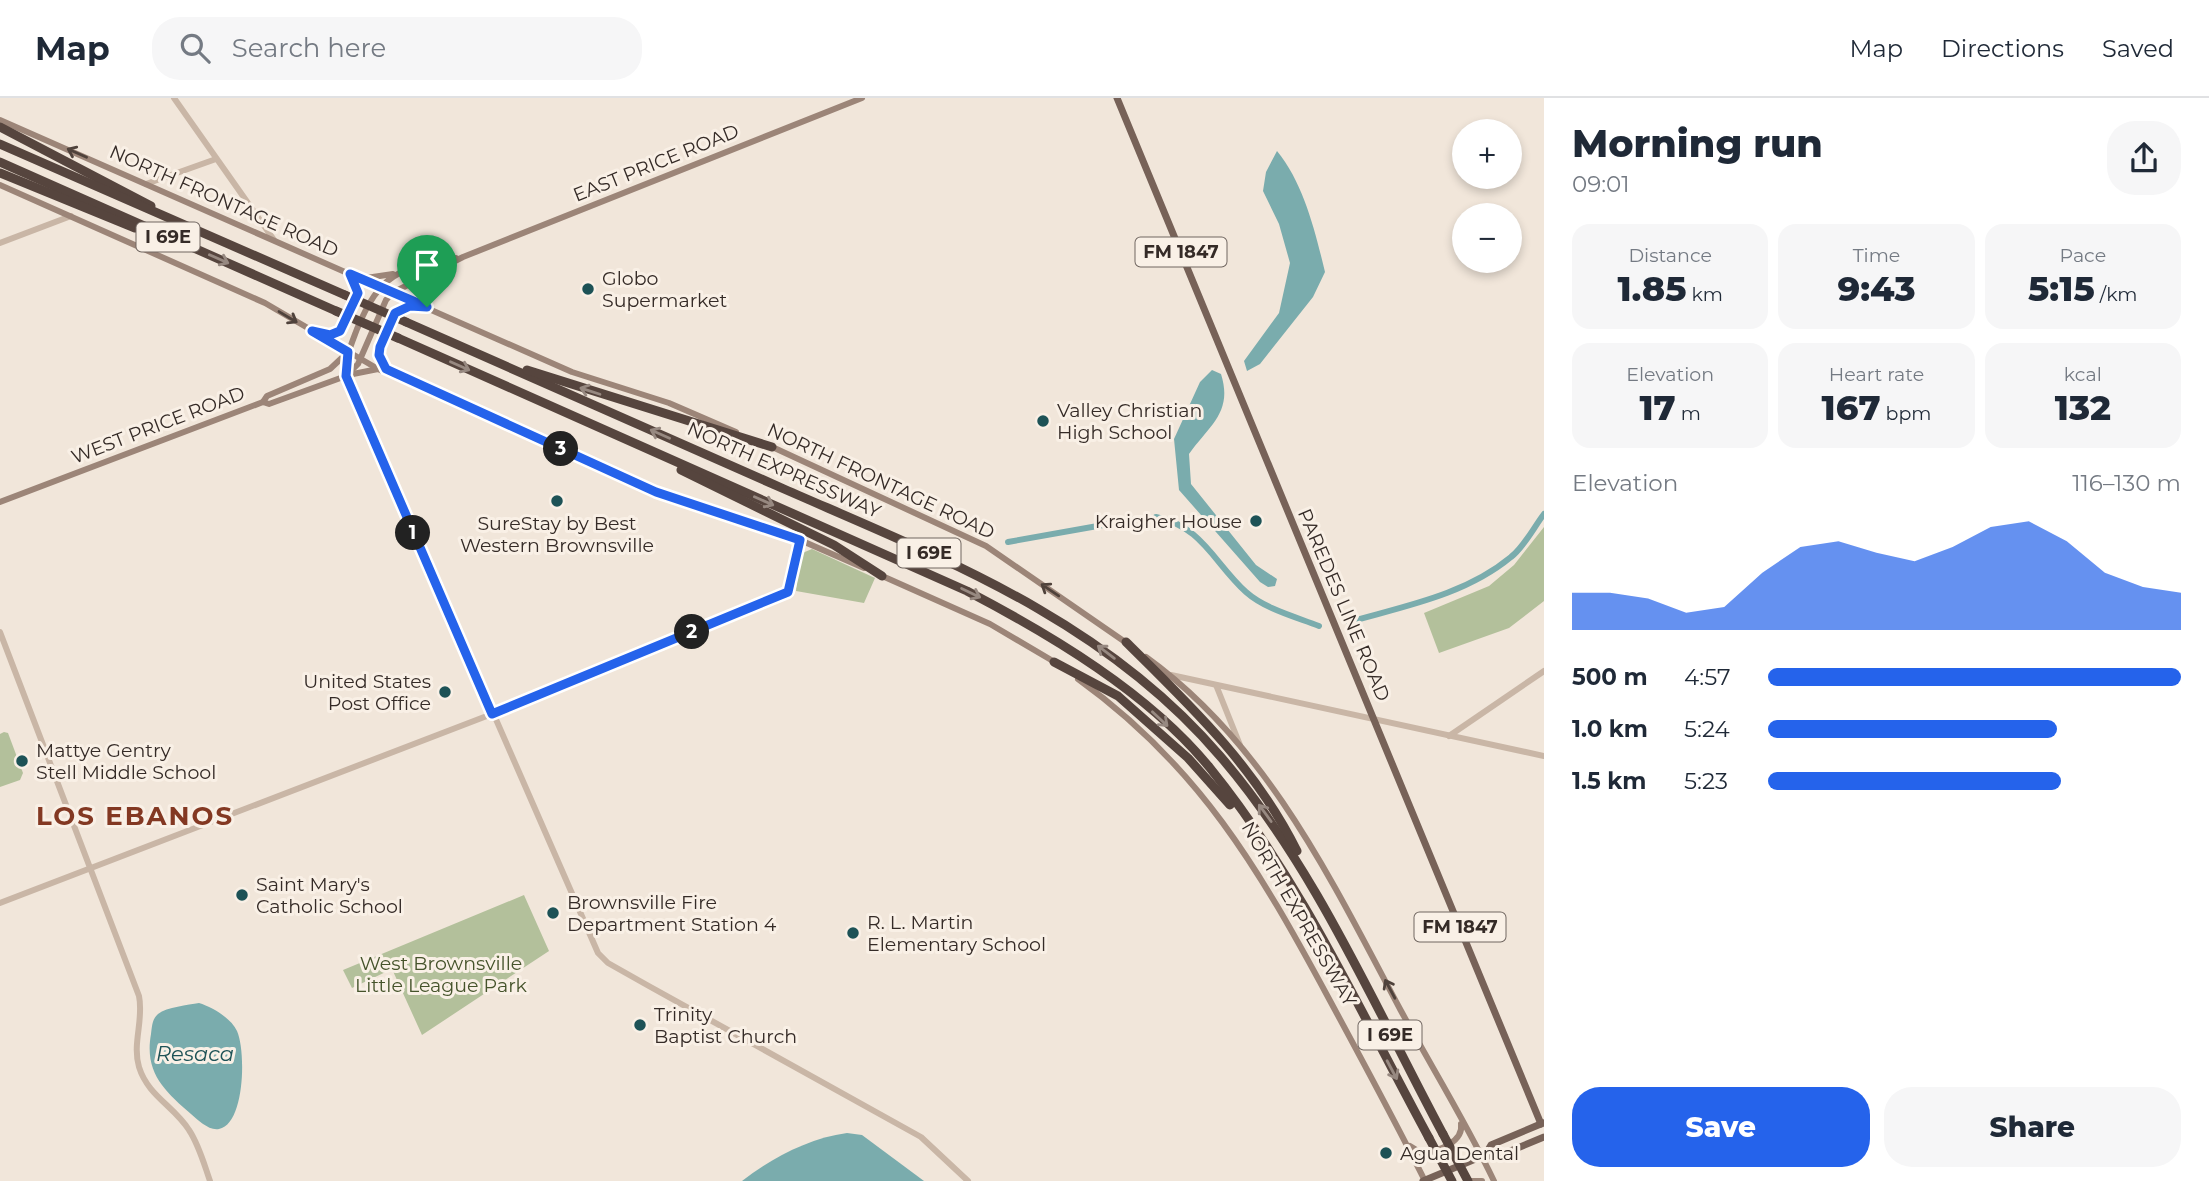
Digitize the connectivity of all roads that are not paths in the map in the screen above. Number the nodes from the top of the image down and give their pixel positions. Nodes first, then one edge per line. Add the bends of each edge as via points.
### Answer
1 (174, 98) edge
2 (862, 98) edge
3 (1117, 98) edge
4 (0, 120) edge
5 (0, 127) edge
6 (0, 144) edge
7 (216, 159) junction
8 (0, 162) edge
9 (0, 173) edge
10 (146, 184) junction
11 (0, 185) edge
12 (71, 216) junction
13 (185, 226) junction
14 (172, 238) junction
15 (274, 240) junction
16 (0, 243) edge
17 (463, 257) junction
18 (408, 270) junction
19 (350, 274) junction
20 (361, 278) junction
21 (378, 286) junction
22 (392, 293) junction
23 (427, 307) junction
24 (312, 331) junction
25 (348, 352) junction
26 (476, 353) junction
27 (360, 359) junction
28 (382, 369) junction
29 (346, 376) junction
30 (263, 402) junction
31 (612, 433) junction
32 (772, 447) junction
33 (0, 502) edge
34 (800, 540) junction
35 (882, 576) junction
36 (0, 632) edge
37 (1126, 642) junction
38 (1054, 662) junction
39 (1544, 671) edge
40 (1171, 675) junction
41 (1216, 685) junction
42 (492, 714) junction
43 (1375, 720) junction
44 (1449, 736) junction
45 (1240, 746) junction
46 (1544, 756) edge
47 (1268, 848) junction
48 (91, 869) junction
49 (0, 903) edge
50 (1337, 935) junction
51 (1460, 1119) junction
52 (1543, 1124) edge
53 (1544, 1136) edge
54 (1404, 1140) junction
55 (1483, 1155) junction
56 (210, 1181) edge
57 (968, 1181) edge
58 (1424, 1181) edge
59 (1452, 1181) edge
60 (1468, 1181) edge
61 (1482, 1181) edge
62 (1494, 1181) edge

1 - 7 street
2 - 17 main road, EAST PRICE ROAD
3 - 43 main road, PAREDES LINE ROAD / FM 1847
10 -> 4 main road, NORTH FRONTAGE ROAD
5 - 13 highway
6 - 13 highway, NORTH EXPRESSWAY / I 69E
7 - 10 street
7 - 15 street
8 - 14 highway, NORTH EXPRESSWAY / I 69E
9 - 14 highway
10 - 15 main road, NORTH FRONTAGE ROAD
11 - 12 main road, NORTH EXPRESSWAY
12 - 16 street
12 -> 24 main road, NORTH EXPRESSWAY via 254,298
13 - 26 highway, NORTH EXPRESSWAY / I 69E, bridge
14 -> 31 highway, NORTH EXPRESSWAY / I 69E, bridge
15 - 19 main road, NORTH FRONTAGE ROAD
17 - 18 main road, EAST PRICE ROAD
17 - 22 main road, EAST PRICE ROAD
18 - 20 main road via 377,279
18 - 21 main road, EAST PRICE ROAD
19 - 20 main road, NORTH FRONTAGE ROAD
19 - 24 main road via 358,293 340,331 330,335
20 - 21 main road, NORTH FRONTAGE ROAD
21 - 22 main road, NORTH FRONTAGE ROAD
21 - 25 main road
22 - 23 main road, NORTH FRONTAGE ROAD
22 - 27 main road
23 - 28 main road via 410,306 395,313 380,347
23 - 32 main road, NORTH FRONTAGE ROAD via 572,372 669,403
24 - 25 main road, NORTH EXPRESSWAY
25 - 27 main road, NORTH EXPRESSWAY
25 - 29 main road
25 - 30 main road via 330,369 267,396
32 -> 26 highway
50 -> 26 highway, NORTH EXPRESSWAY / I 69E via 1280,835 1217,752 1146,684 1078,632 979,575
27 - 28 main road, NORTH EXPRESSWAY
27 - 29 main road
28 - 29 main road, WEST PRICE ROAD
28 - 34 main road, NORTH EXPRESSWAY via 656,492
29 - 30 main road, WEST PRICE ROAD via 269,404
29 - 42 street
30 - 33 main road, WEST PRICE ROAD
31 - 35 highway via 834,545
31 -> 47 highway, NORTH EXPRESSWAY / I 69E via 967,591 1045,633 1108,676 1179,737 1209,767
37 -> 32 main road, NORTH FRONTAGE ROAD via 985,546
34 - 35 main road, NORTH EXPRESSWAY
34 - 42 street via 788,592
35 - 38 main road, NORTH EXPRESSWAY via 990,624
36 - 48 street
37 - 40 main road, NORTH FRONTAGE ROAD
37 - 50 highway via 1213,728 1256,780 1281,818
38 - 47 highway via 1118,696 1148,722 1188,758
38 - 54 main road, NORTH EXPRESSWAY via 1148,737 1229,828 1288,922
39 - 44 street
40 - 41 street
40 - 45 main road, NORTH FRONTAGE ROAD
41 - 43 street
41 - 45 street
42 - 48 street
42 - 57 street via 601,958 921,1137
43 - 44 street
43 - 52 main road, PAREDES LINE ROAD / FM 1847
44 - 46 street
51 -> 45 main road, NORTH FRONTAGE ROAD via 1308,837
47 -> 59 highway, NORTH EXPRESSWAY / I 69E, bridge
48 - 49 street
48 - 56 street via 139,996 136,1048 142,1074 156,1098 189,1130
50 - 60 highway, NORTH EXPRESSWAY / I 69E, bridge
51 - 54 main road via 1460,1135 1432,1152 1418,1153
51 - 55 main road, NORTH FRONTAGE ROAD
52 - 55 main road via 1491,1145
53 - 55 main road via 1496,1157
54 - 58 main road, NORTH EXPRESSWAY
55 - 58 main road
55 - 62 main road, NORTH FRONTAGE ROAD
60 - 61 main road

